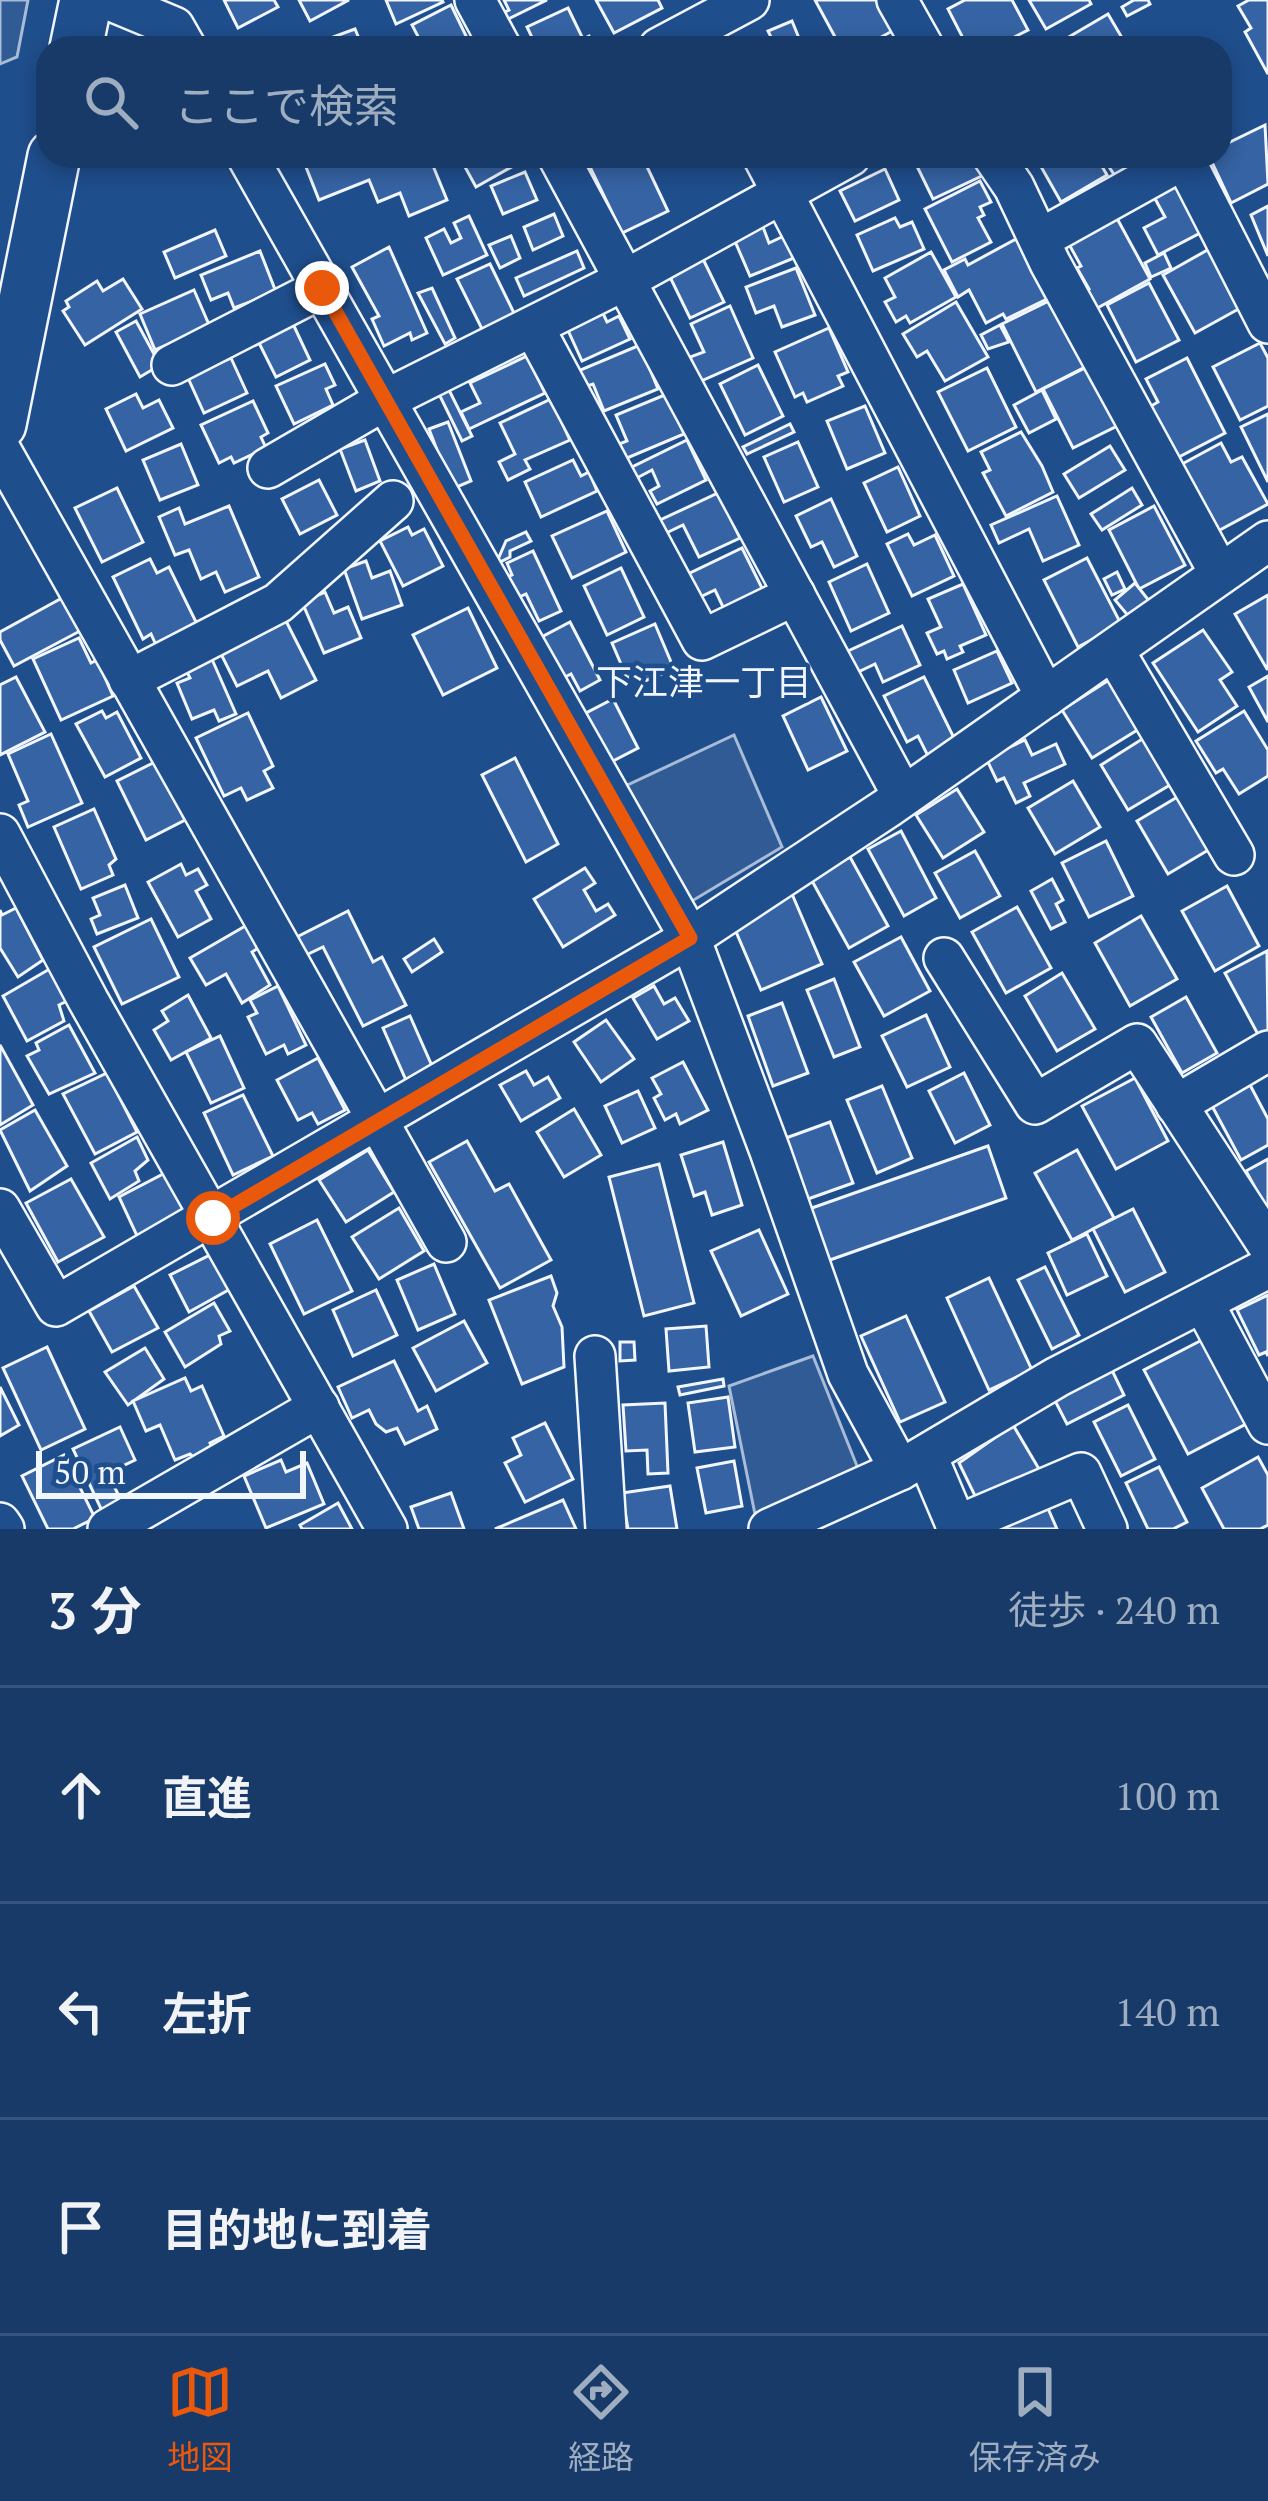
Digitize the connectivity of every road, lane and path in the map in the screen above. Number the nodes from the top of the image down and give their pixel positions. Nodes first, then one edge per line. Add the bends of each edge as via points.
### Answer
1 (86, 0) edge
2 (109, 0) edge
3 (475, 0) edge
4 (749, 0) edge
5 (897, 0) edge
6 (695, 25) edge
7 (78, 36) edge
8 (179, 36) edge
9 (493, 36) edge
10 (917, 36) edge
11 (52, 168) edge
12 (265, 168) edge
13 (564, 168) edge
14 (769, 168) edge
15 (828, 168) edge
16 (1001, 168) edge
17 (1168, 168) edge
18 (1189, 168) edge
19 (782, 193) junction
20 (1040, 239) junction
21 (625, 280) junction
22 (322, 288) junction
23 (1268, 323) edge
24 (534, 328) junction
25 (172, 365) dead end
26 (386, 400) junction
27 (0, 424) edge
28 (0, 449) edge
29 (268, 468) dead end
30 (393, 501) dead end
31 (1268, 541) edge
32 (1220, 574) junction
33 (795, 595) junction
34 (1114, 651) junction
35 (129, 680) junction
36 (1046, 697) junction
37 (903, 796) junction
38 (0, 833) edge
39 (1234, 855) dead end
40 (690, 938) junction
41 (944, 958) dead end
42 (1268, 1051) edge
43 (1176, 1105) junction
44 (375, 1123) junction
45 (0, 1209) edge
46 (213, 1218) junction
47 (446, 1242) dead end
48 (1268, 1245) edge
49 (1268, 1268) edge
50 (1204, 1304) junction
51 (595, 1356) dead end
52 (319, 1408) junction
53 (1268, 1424) edge
54 (913, 1463) junction
55 (957, 1527) edge
56 (108, 1529) edge
57 (387, 1529) edge
58 (606, 1529) edge
59 (769, 1529) edge
60 (1107, 1529) edge

1 - 7 main road
2 - 8 street
3 - 9 street
4 - 6 street
5 - 10 street
11 - 27 main road
12 - 22 street
13 - 21 street
14 - 19 street
15 - 19 street
16 - 20 street
17 - 20 street
18 - 23 street
19 - 21 street
19 - 36 street
20 - 32 street
21 - 24 street
21 - 33 street
22 - 25 street
22 - 26 street
24 - 26 street
24 - 33 street via 702,640
26 - 29 street
26 - 40 street
28 - 35 street
30 - 35 street via 278,603
31 - 32 street
32 - 34 street
33 - 37 street
34 - 36 street
34 - 39 street
35 - 44 street
36 - 37 street
37 - 40 street
38 - 46 street
40 - 44 street
40 - 54 street via 848,1374
41 - 43 street via 1035,1104 1137,1044
42 - 43 street
43 - 48 street
44 - 46 street
44 - 47 street
45 - 46 street via 56,1306
46 - 52 street
49 - 50 street
50 - 53 street
50 - 54 street via 1057,1377
51 - 58 street
52 - 56 street
52 - 57 street
54 - 55 street
54 - 59 street
55 - 60 street via 1081,1473

